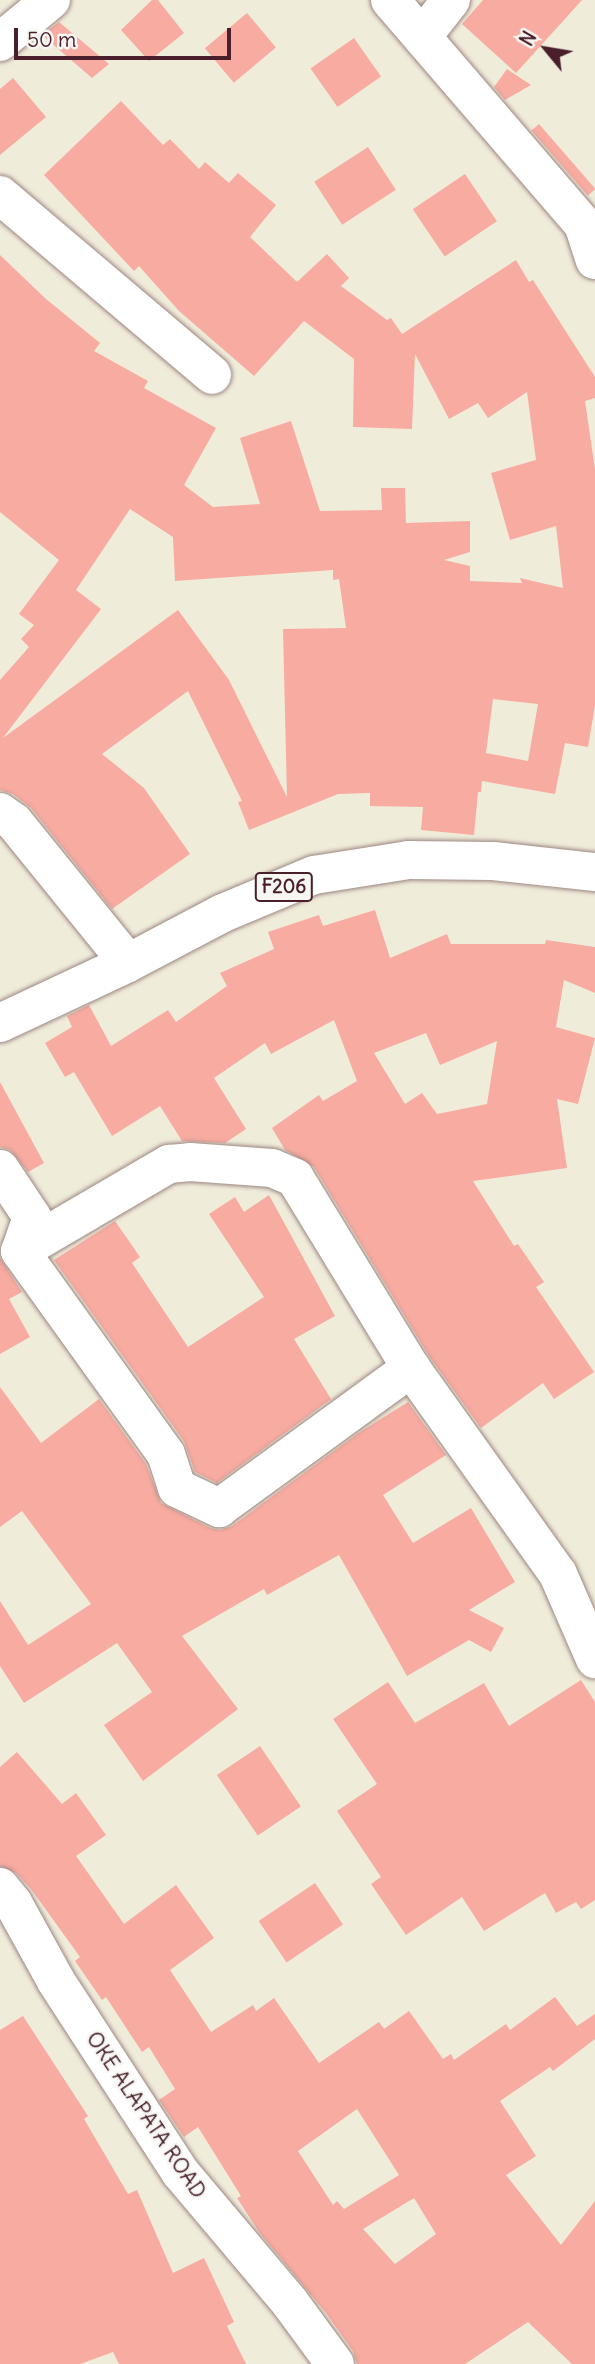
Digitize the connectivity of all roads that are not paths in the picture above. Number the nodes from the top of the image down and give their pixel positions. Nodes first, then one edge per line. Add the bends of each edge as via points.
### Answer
1 (51, 0) edge
2 (390, 0) edge
3 (450, 0) edge
4 (422, 37) junction
5 (0, 42) edge
6 (0, 195) edge
7 (589, 214) edge
8 (595, 260) edge
9 (212, 375) dead end
10 (0, 812) edge
11 (595, 872) edge
12 (128, 963) junction
13 (0, 1023) edge
14 (0, 1169) edge
15 (20, 1251) junction
16 (411, 1368) junction
17 (595, 1659) edge
18 (0, 1887) edge
19 (335, 2364) edge

1 - 5 street
2 - 4 street
3 - 4 street
4 - 7 street
6 - 9 street
7 - 8 street
10 - 12 street via 14,822
11 - 12 street, F206 via 493,861 409,860 314,875 223,913
12 - 13 street, F206
14 - 15 street via 32,1217
15 - 16 street via 169,1164 272,1168 295,1178
15 - 16 street via 166,1454 177,1488 219,1508
16 - 17 street via 558,1574
18 - 19 street, OKE ALAPATA ROAD via 55,1981 180,2172

